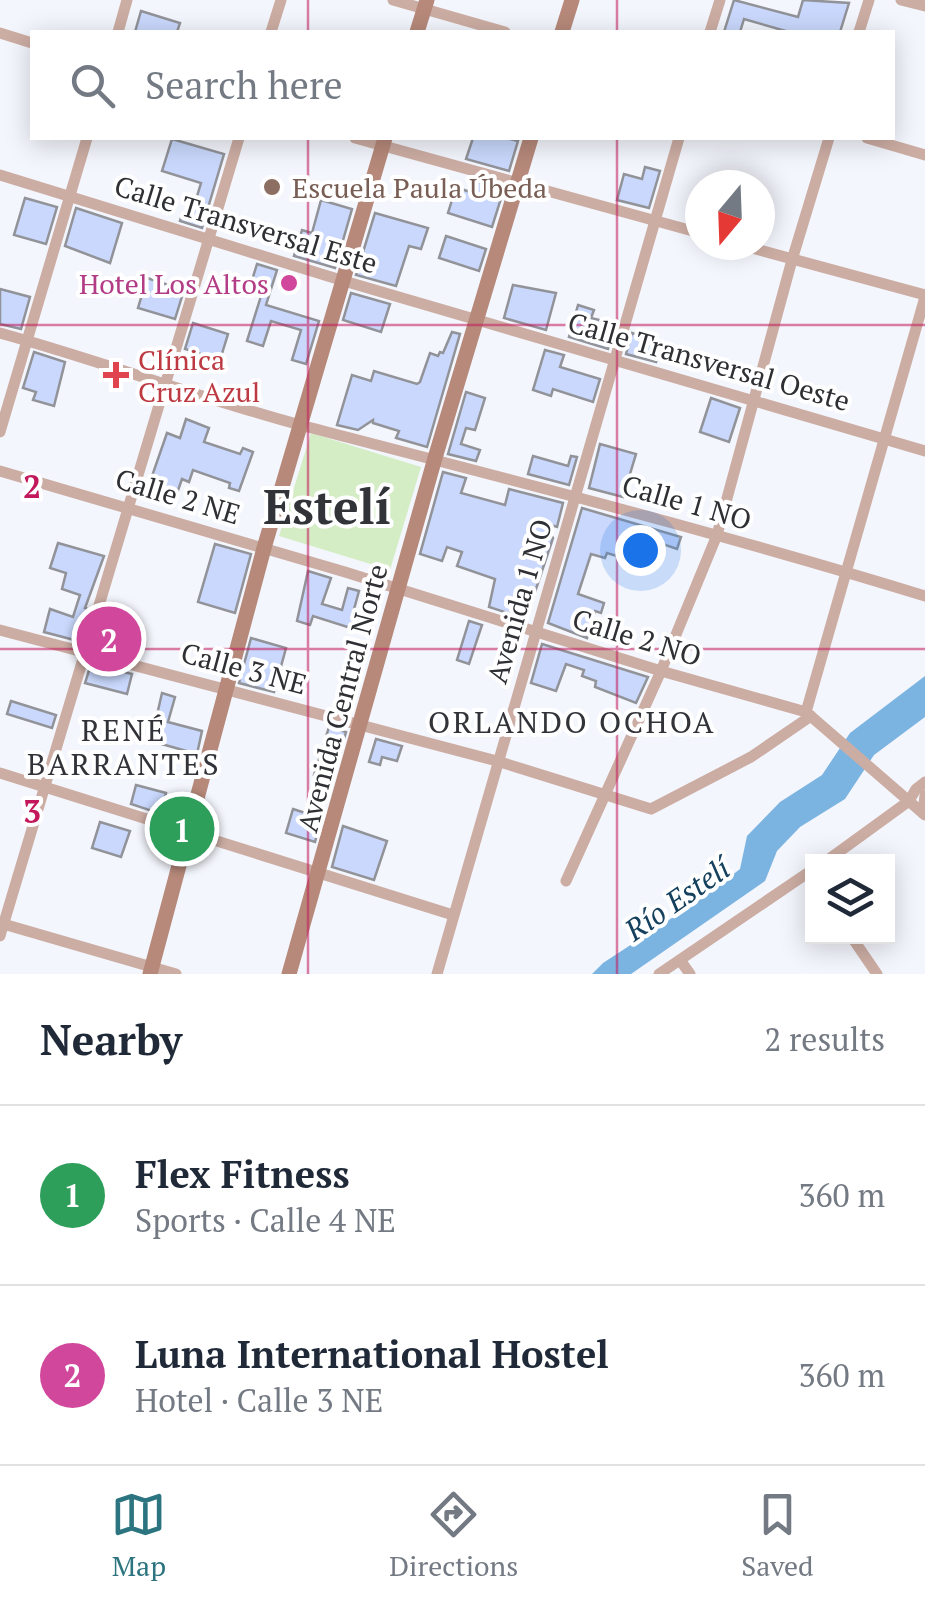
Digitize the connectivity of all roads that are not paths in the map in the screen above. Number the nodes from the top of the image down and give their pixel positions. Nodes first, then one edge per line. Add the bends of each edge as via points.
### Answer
1 (127, 0) edge
2 (281, 0) edge
3 (393, 0) edge
4 (572, 0) edge
5 (720, 0) edge
6 (869, 0) edge
7 (902, 0) edge
8 (425, 4) edge
9 (925, 6) edge
10 (119, 30) edge
11 (272, 30) edge
12 (418, 30) edge
13 (499, 30) edge
14 (563, 30) edge
15 (711, 30) edge
16 (861, 30) edge
17 (0, 33) edge
18 (30, 42) edge
19 (86, 140) edge
20 (238, 140) edge
21 (530, 140) edge
22 (678, 140) edge
23 (828, 140) edge
24 (873, 140) edge
25 (384, 142) edge
26 (925, 155) edge
27 (0, 175) edge
28 (518, 182) junction
29 (70, 197) junction
30 (655, 220) junction
31 (685, 229) edge
32 (210, 238) junction
33 (775, 255) edge
34 (792, 260) junction
35 (344, 281) junction
36 (925, 296) edge
37 (478, 321) junction
38 (0, 333) edge
39 (26, 340) junction
40 (615, 358) junction
41 (166, 383) junction
42 (753, 399) junction
43 (302, 425) junction
44 (0, 432) edge
45 (887, 439) junction
46 (925, 451) edge
47 (434, 458) junction
48 (0, 470) edge
49 (576, 497) junction
50 (129, 507) junction
51 (717, 535) junction
52 (264, 548) junction
53 (846, 572) junction
54 (398, 588) junction
55 (925, 596) edge
56 (0, 630) edge
57 (537, 633) junction
58 (85, 652) junction
59 (661, 671) junction
60 (226, 688) junction
61 (808, 714) junction
62 (359, 725) junction
63 (498, 761) junction
64 (0, 773) edge
65 (925, 782) edge
66 (44, 787) junction
67 (605, 793) junction
68 (925, 796) edge
69 (909, 801) junction
70 (924, 814) edge
71 (188, 832) junction
72 (836, 854) edge
73 (320, 874) junction
74 (805, 880) edge
75 (566, 881) dead end
76 (454, 915) junction
77 (1, 928) edge
78 (856, 944) edge
79 (680, 960) junction
80 (151, 970) edge
81 (176, 974) edge
82 (289, 974) edge
83 (436, 974) edge
84 (659, 974) edge
85 (690, 974) edge
86 (877, 974) edge

1 - 10 street
2 - 11 street
3 - 8 street
4 - 14 street
5 - 15 street
6 - 16 street
7 - 9 street
8 - 12 street
8 - 13 street
17 - 18 street
19 - 29 street
20 - 32 street
21 - 28 street, Avenida Central Norte
22 - 30 street, Avenida 1 NO
23 - 34 street
24 - 26 street
25 - 28 street
25 - 35 street
27 - 29 street, Calle Transversal Este
28 - 30 street
28 - 37 street, Avenida Central Norte
29 - 32 street, Calle Transversal Este
29 - 39 street
30 - 31 street
30 - 40 street, Avenida 1 NO
32 - 35 street, Calle Transversal Este
32 - 41 street
33 - 34 street
34 - 36 street
34 - 42 street
35 - 37 street, Calle Transversal Este
35 - 43 street
36 - 45 street
37 - 40 street, Calle Transversal Oeste
37 - 47 street, Avenida Central Norte
38 - 39 street, Calle 1 NO
39 - 41 street, Calle 1 NO
39 - 44 street
40 - 42 street, Calle Transversal Oeste
40 - 49 street, Avenida 1 NO
41 - 43 street, Calle 1 NO
41 - 50 street
42 - 45 street, Calle Transversal Oeste
42 - 51 street
43 - 47 street, Calle 1 NO
43 - 52 street
45 - 46 street, Calle Transversal Oeste
45 - 53 street
47 - 49 street, Calle 1 NO
47 - 54 street, Avenida Central Norte
48 - 50 street, Calle 2 NE
49 - 51 street, Calle 1 NO
49 - 57 street, Avenida 1 NO
50 - 52 street, Calle 2 NE
50 - 58 street
51 - 53 street, Calle 1 NO
51 - 59 street
52 - 54 street, Calle 2 NE
52 - 60 street
53 - 55 street, Calle 1 NO
53 - 61 street
54 - 57 street, Calle 2 NO
54 - 62 street, Avenida Central Norte
56 - 58 street, Calle 3 NE
57 - 59 street, Calle 2 NO
57 - 63 street, Avenida 1 NO
58 - 60 street, Calle 3 NE
58 - 66 street
59 - 61 street, Calle 2 NO
59 - 67 street
60 - 62 street, Calle 3 NE
60 - 71 street
61 - 67 street, Calle 3 NE via 751,757 654,808
61 - 69 street
62 - 63 street, Calle 3 NE
62 - 73 street, Avenida Central Norte
63 - 67 street, Calle 3 NE
63 - 76 street, Avenida 1 NO
64 - 66 street
65 - 69 street
66 - 71 street
66 - 77 street
67 - 75 street
68 - 70 street
69 - 70 street
69 - 72 street
71 - 73 street
71 - 80 street
73 - 76 street
73 - 82 street, Avenida Central Norte
74 - 79 street
76 - 83 street, Avenida 1 NO
77 - 80 street
78 - 86 street
79 - 84 street
79 - 85 street
80 - 81 street

